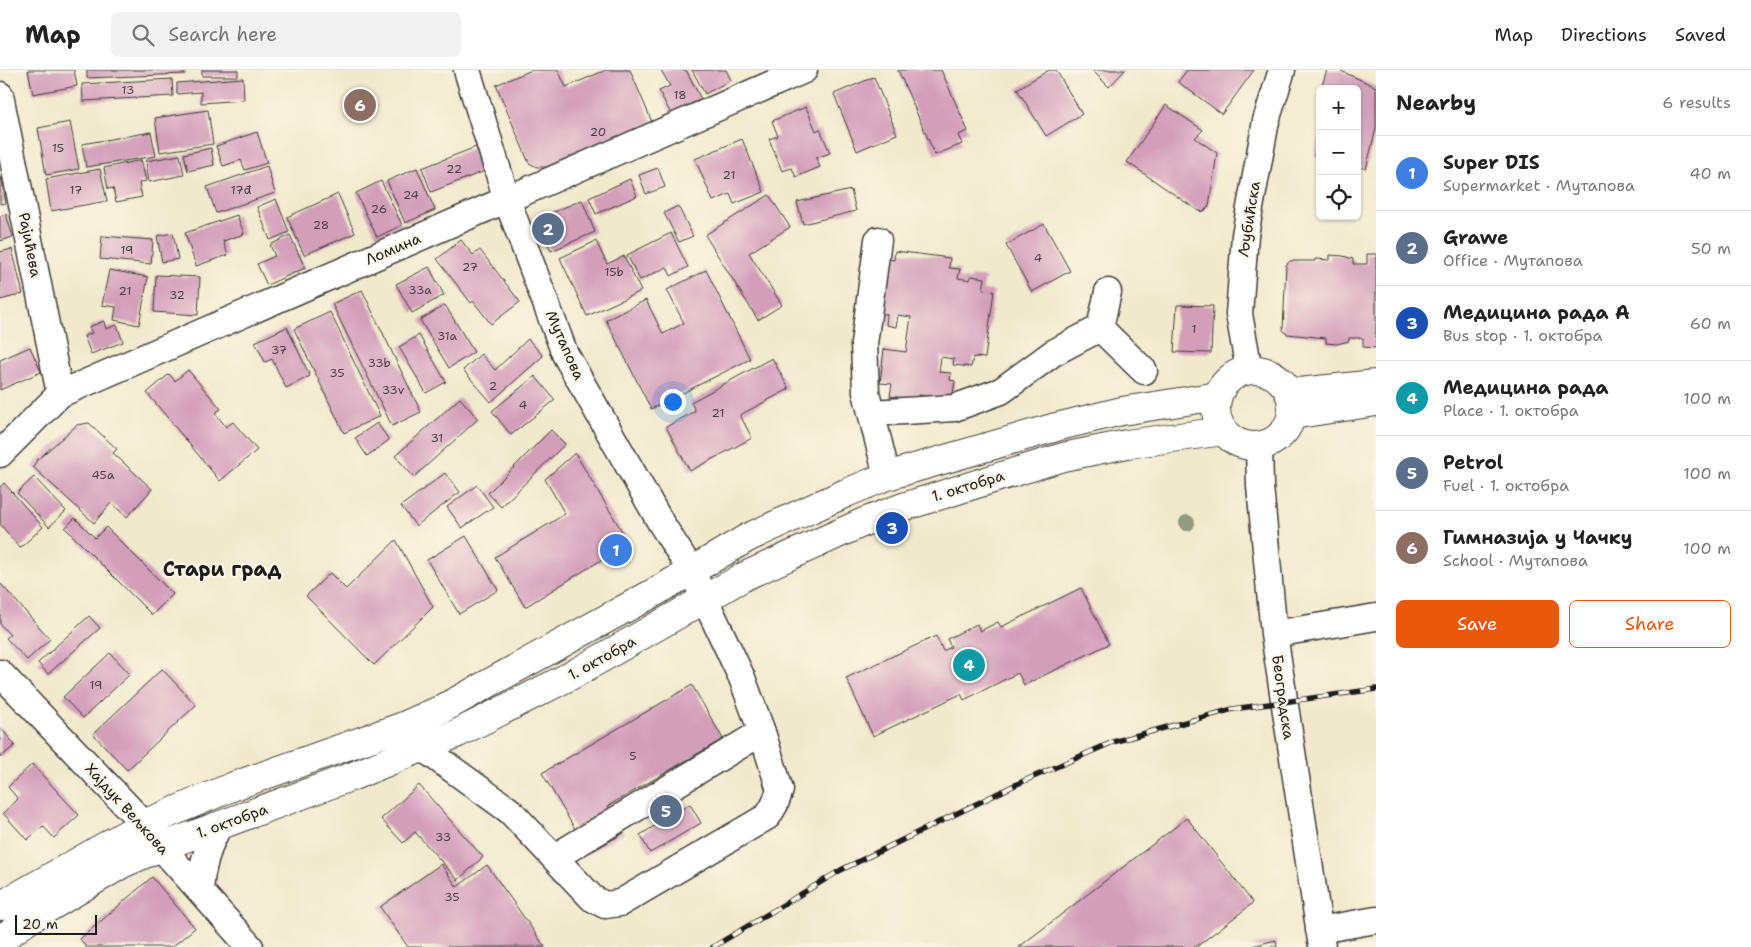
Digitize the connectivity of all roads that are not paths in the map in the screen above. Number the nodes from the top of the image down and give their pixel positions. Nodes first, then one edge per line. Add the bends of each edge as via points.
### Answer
1 (466, 70) edge
2 (804, 70) edge
3 (1282, 70) edge
4 (0, 95) edge
5 (507, 200) junction
6 (878, 240) dead end
7 (1108, 292) dead end
8 (1100, 328) junction
9 (1249, 370) junction
10 (1144, 371) dead end
11 (60, 394) junction
12 (1218, 396) junction
13 (1375, 400) edge
14 (1291, 404) junction
15 (871, 412) junction
16 (1224, 431) junction
17 (1259, 446) junction
18 (0, 454) edge
19 (888, 476) junction
20 (692, 572) junction
21 (706, 600) junction
22 (1376, 617) edge
23 (1274, 634) junction
24 (0, 673) edge
25 (762, 732) junction
26 (423, 748) junction
27 (144, 824) junction
28 (218, 827) junction
29 (162, 847) junction
30 (555, 857) junction
31 (200, 891) junction
32 (0, 906) edge
33 (1376, 920) edge
34 (1320, 938) edge
35 (0, 940) edge
36 (250, 947) edge

1 - 5 street, Мутапова
2 - 5 street, Ломина
3 - 9 street, Љубићска via 1266,121 1245,235 1239,314
4 - 11 street, Рајићева
5 - 11 street, Ломина
5 - 20 street, Мутапова via 566,354
6 - 15 street via 864,344 866,392
7 - 8 street
8 - 10 street
8 - 15 street via 1052,353 1001,391 954,408
9 - 12 main road via 1230,378
9 - 14 main road via 1268,372 1284,384
11 - 18 street, Ломина
12 - 16 main road via 1218,420
12 - 19 main road, 1. октобра via 1122,411 1056,426
13 - 14 main road
14 - 17 main road via 1288,426 1281,436
15 - 19 street
16 - 17 main road via 1233,440
16 - 21 main road, 1. октобра via 1127,444 1062,457 903,506 745,576
17 - 23 street, Београдска
19 - 20 main road, 1. октобра via 749,537
20 - 21 street, Мутапова
20 - 27 main road, 1. октобра via 442,709 401,727 234,786
21 - 25 street, Мутапова via 742,678
21 - 26 main road, 1. октобра via 546,689
22 - 23 street
23 - 34 street, Београдска
24 - 27 street, Хајдук Вељкова
25 - 30 street
25 - 30 street, Мутапова via 780,790 768,816 620,903 605,905 592,898
26 - 28 main road, 1. октобра
26 - 30 street, Мутапова via 510,811
27 - 29 street, Хајдук Вељкова
27 - 32 main road, 1. октобра
28 - 29 main road, 1. октобра
28 - 31 street via 204,861
29 - 31 street, Хајдук Вељкова
29 - 35 main road, 1. октобра via 122,864 73,892
31 - 36 street, Хајдук Вељкова
33 - 34 street

